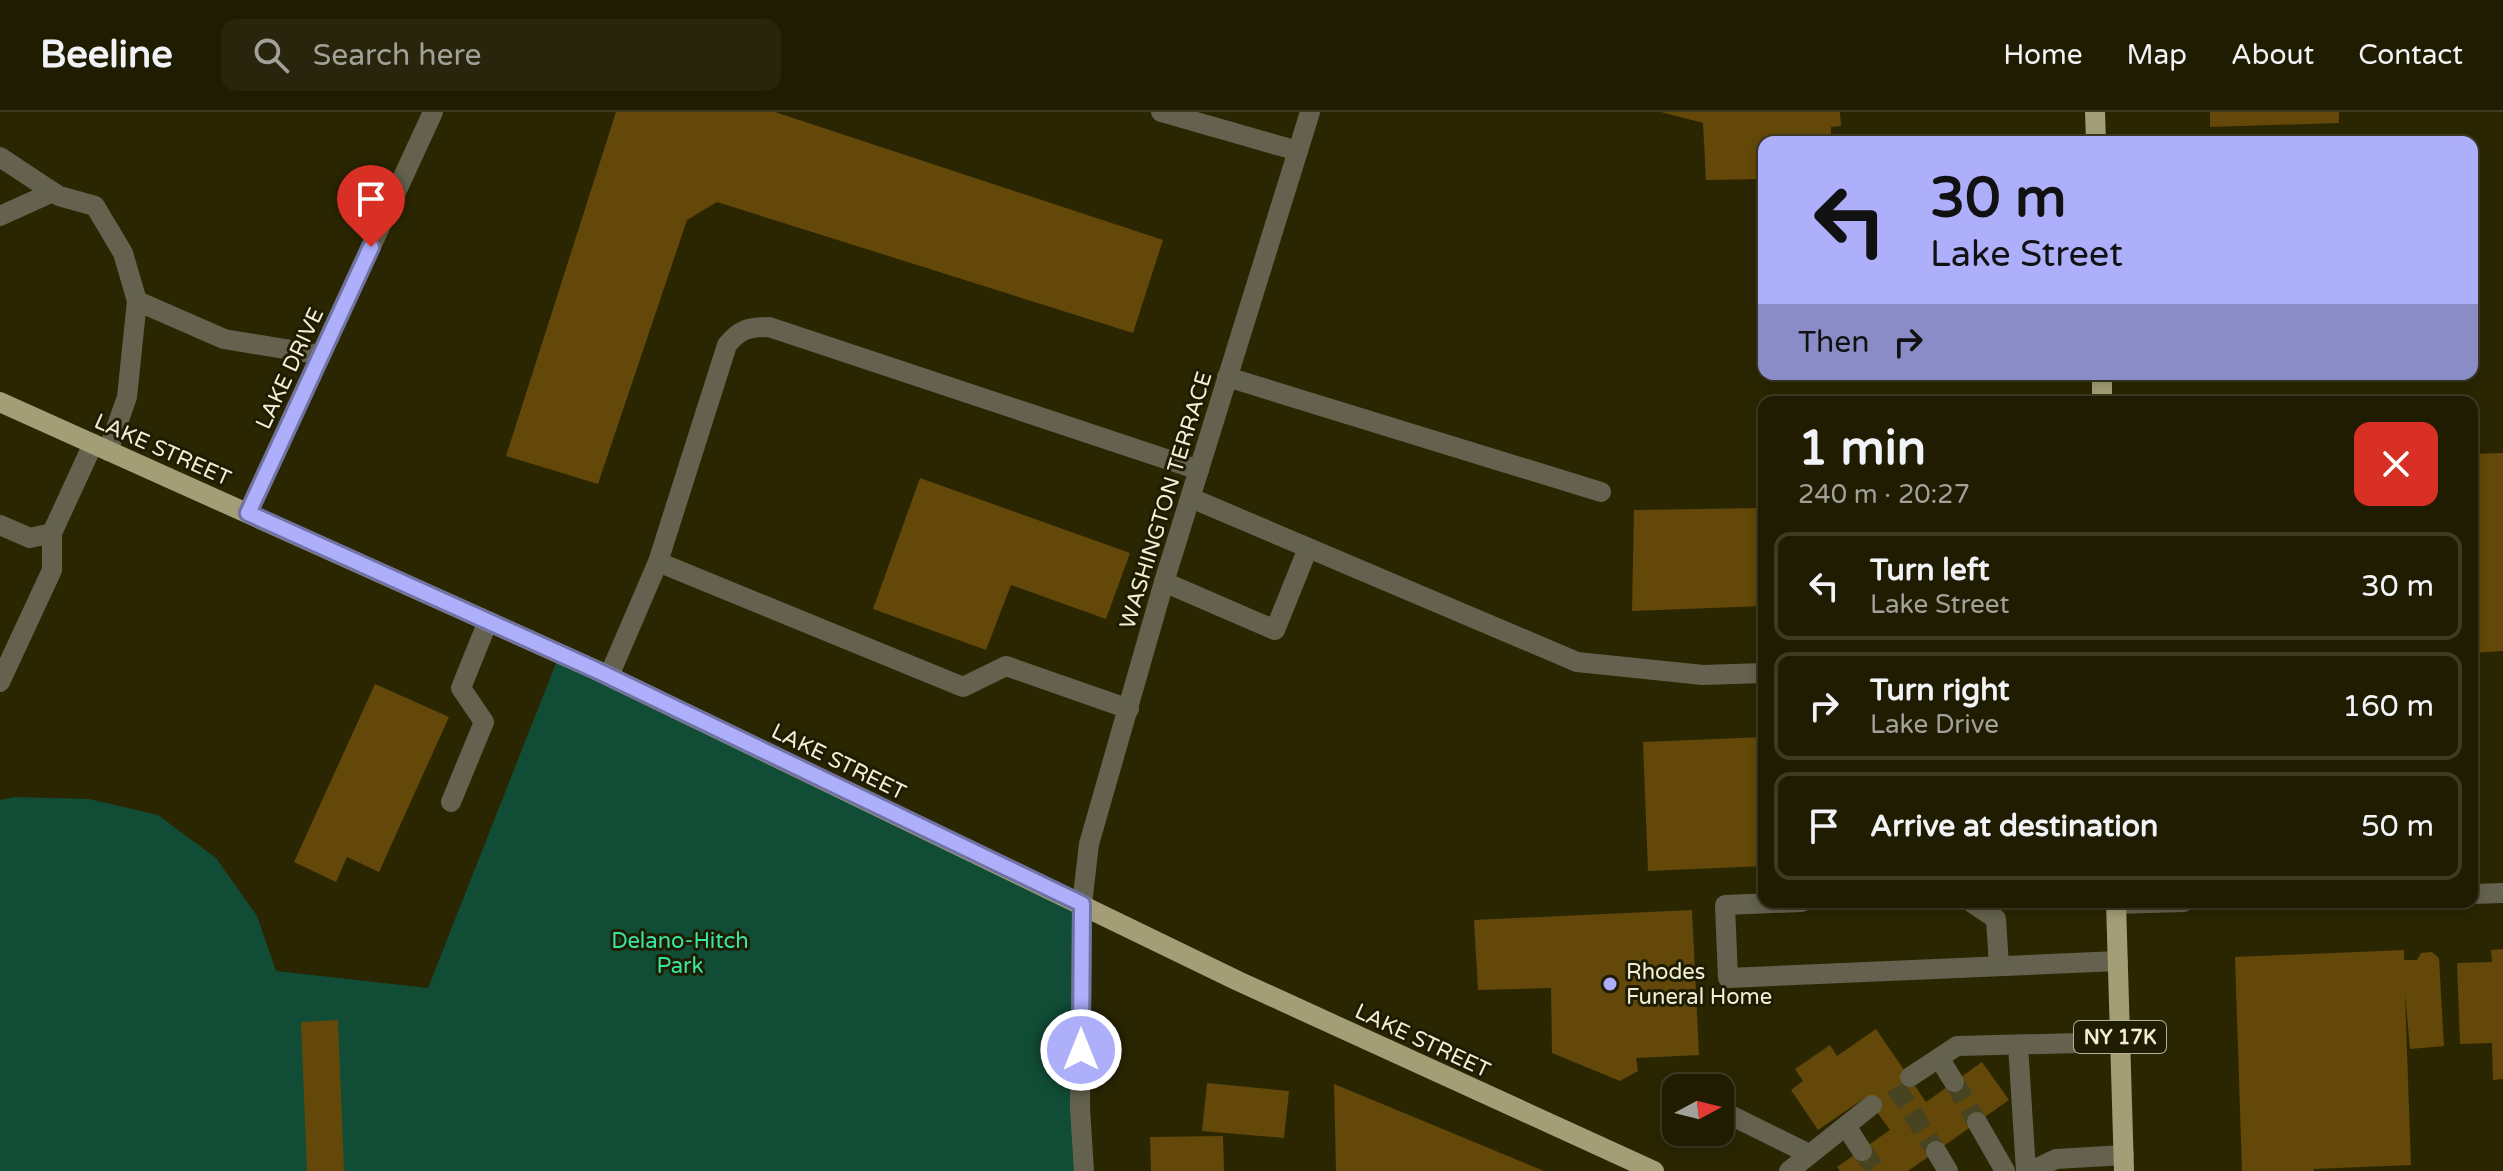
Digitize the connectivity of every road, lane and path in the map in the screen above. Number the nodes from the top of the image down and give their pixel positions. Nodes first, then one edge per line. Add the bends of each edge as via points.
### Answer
1 (433, 112) edge
2 (1161, 112) edge
3 (1310, 112) edge
4 (2095, 112) edge
5 (2096, 136) edge
6 (1298, 151) junction
7 (0, 157) edge
8 (53, 192) junction
9 (0, 216) edge
10 (137, 301) junction
11 (321, 355) junction
12 (1227, 377) junction
13 (0, 402) edge
14 (101, 447) junction
15 (1199, 470) junction
16 (1601, 492) dead end
17 (1191, 498) junction
18 (248, 513) junction
19 (0, 525) edge
20 (52, 533) junction
21 (1308, 548) junction
22 (658, 562) junction
23 (1164, 582) junction
24 (488, 621) junction
25 (1758, 673) edge
26 (609, 676) junction
27 (0, 682) edge
28 (1129, 709) junction
29 (451, 802) dead end
30 (2503, 893) edge
31 (2478, 894) edge
32 (1082, 904) junction
33 (1758, 904) edge
34 (1980, 908) edge
35 (2116, 908) edge
36 (2118, 961) junction
37 (1999, 966) junction
38 (2120, 1042) junction
39 (2018, 1045) junction
40 (1939, 1058) junction
41 (1910, 1077) dead end
42 (1954, 1082) tunnel mouth
43 (1872, 1105) dead end
44 (1734, 1117) edge
45 (1977, 1122) tunnel mouth
46 (1846, 1126) junction
47 (1862, 1151) tunnel mouth
48 (1936, 1151) tunnel mouth
49 (1809, 1154) junction
50 (2124, 1163) edge
51 (1084, 1171) edge
52 (1654, 1171) edge
53 (1789, 1171) edge
54 (1948, 1171) edge
55 (2005, 1171) edge
56 (2028, 1171) edge

1 - 11 street, LAKE DRIVE
2 - 6 street
3 - 6 street, WASHINGTON TERRACE
4 - 5 main road
6 - 12 street, WASHINGTON TERRACE
7 - 8 street
8 - 9 street
8 - 10 street via 95,206 123,253
10 - 11 street via 224,339
10 - 14 street via 127,397
11 - 18 street, LAKE DRIVE
12 - 15 street, WASHINGTON TERRACE
12 - 16 street
13 - 14 main road, LAKE STREET
14 - 18 main road, LAKE STREET
14 - 20 street
15 - 17 street, WASHINGTON TERRACE
15 - 22 street via 769,327 753,327 738,331 727,345
17 - 21 street
17 - 23 street, WASHINGTON TERRACE
18 - 24 main road, LAKE STREET
19 - 20 street via 30,538
20 - 27 street via 52,570
21 - 23 street via 1275,630
21 - 25 street via 1577,662 1703,675
22 - 26 street
22 - 28 street via 963,687 1006,666
23 - 28 street, WASHINGTON TERRACE
24 - 26 main road, LAKE STREET
24 - 29 street via 461,688 484,722
26 - 32 main road, LAKE STREET
28 - 32 street, WASHINGTON TERRACE via 1089,844
30 - 31 street
32 - 51 street, WASHINGTON TERRACE
32 - 52 main road, LAKE STREET
33 - 37 street via 1725,905 1728,978
34 - 37 street via 1996,919
35 - 36 main road, NY 17K
36 - 37 street
36 - 38 main road, NY 17K
38 - 39 street
38 - 50 main road, NY 17K
39 - 40 street via 1957,1046
39 - 56 street
40 - 41 street
40 - 42 street
43 - 46 street
44 - 49 street
45 - 55 street
46 - 47 street
46 - 49 street
48 - 54 street
49 - 53 street
50 - 56 street via 2056,1159

